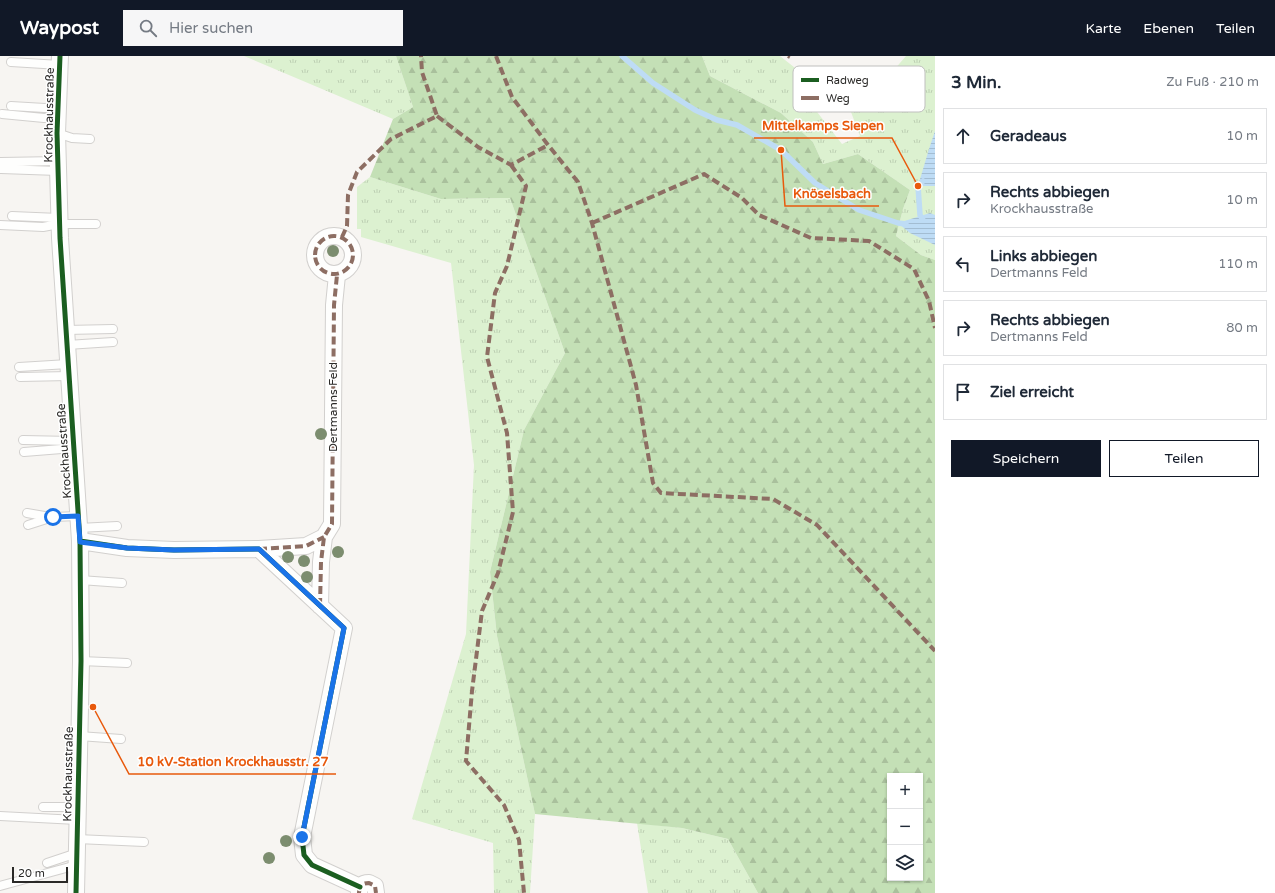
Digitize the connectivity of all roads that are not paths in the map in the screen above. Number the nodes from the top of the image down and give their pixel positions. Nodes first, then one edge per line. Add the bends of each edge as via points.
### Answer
1 (59, 58) edge
2 (11, 62) dead end
3 (11, 106) dead end
4 (58, 112) junction
5 (2, 114) dead end
6 (57, 134) junction
7 (90, 140) dead end
8 (1, 165) edge
9 (58, 166) junction
10 (12, 216) dead end
11 (59, 221) junction
12 (96, 224) dead end
13 (0, 225) edge
14 (337, 275) dead end
15 (113, 329) dead end
16 (66, 338) junction
17 (114, 342) dead end
18 (19, 367) dead end
19 (68, 370) junction
20 (20, 378) dead end
21 (23, 440) dead end
22 (73, 444) junction
23 (24, 452) dead end
24 (27, 513) dead end
25 (53, 517) junction
26 (28, 525) dead end
27 (117, 526) dead end
28 (79, 529) junction
29 (324, 536) junction
30 (259, 549) junction
31 (80, 580) junction
32 (122, 583) dead end
33 (320, 606) junction
34 (81, 661) junction
35 (127, 663) dead end
36 (79, 736) junction
37 (121, 739) dead end
38 (43, 806) dead end
39 (77, 813) junction
40 (0, 816) edge
41 (144, 842) dead end
42 (77, 852) junction
43 (48, 863) dead end
44 (0, 886) edge
45 (359, 890) edge
46 (76, 893) edge
47 (376, 893) edge

1 - 2 lane
1 - 4 street, Krockhausstraße
3 - 4 lane via 45,108
4 - 5 lane via 44,118
4 - 6 street, Krockhausstraße
6 - 7 lane
6 - 9 street, Krockhausstraße
8 - 9 lane
9 - 11 street, Krockhausstraße
10 - 11 lane
11 - 12 lane
11 - 13 lane via 43,227
11 - 16 street, Krockhausstraße
14 - 29 street, Dertmanns Feld via 334,305 332,524
15 - 16 lane
16 - 17 lane
16 - 19 street, Krockhausstraße
18 - 19 lane
19 - 20 lane
19 - 22 street, Krockhausstraße
21 - 22 lane
22 - 23 lane
22 - 28 street, Krockhausstraße
24 - 25 lane
25 - 26 lane
25 - 28 lane
27 - 28 lane
28 - 30 street via 127,548
28 - 31 street, Krockhausstraße
29 - 30 street via 306,546
29 - 33 street, Dertmanns Feld
30 - 33 street
31 - 32 lane
31 - 34 street, Krockhausstraße
33 - 45 street via 344,628 302,837 304,855 312,865
34 - 35 lane
34 - 36 street, Krockhausstraße
36 - 37 lane
36 - 39 street, Krockhausstraße
38 - 39 lane
39 - 40 lane
39 - 42 street, Krockhausstraße
41 - 42 lane
42 - 43 lane
42 - 44 lane
42 - 46 street, Krockhausstraße
45 - 47 street via 365,883 369,883 375,886

